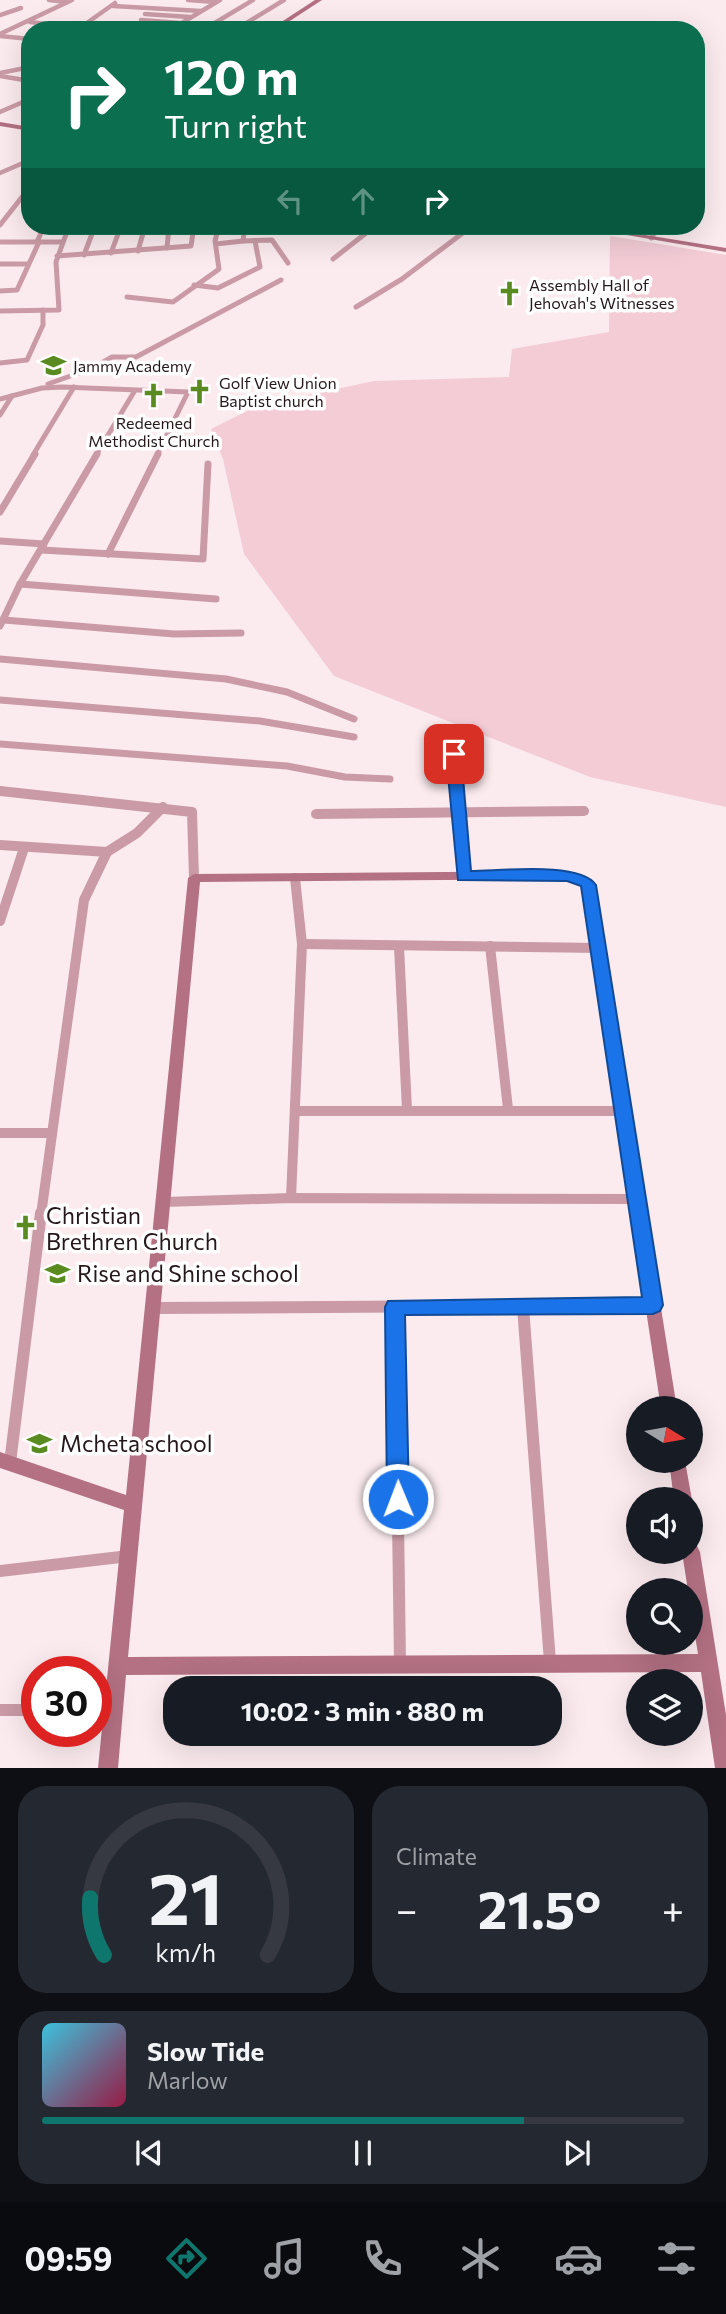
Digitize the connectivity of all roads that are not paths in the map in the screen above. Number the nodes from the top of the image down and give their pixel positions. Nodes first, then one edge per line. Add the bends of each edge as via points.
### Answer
1 (49, 0) edge
2 (118, 0) edge
3 (156, 0) edge
4 (188, 0) edge
5 (253, 0) edge
6 (284, 0) edge
7 (320, 0) edge
8 (70, 1) edge
9 (218, 1) edge
10 (113, 6) junction
11 (21, 8) dead end
12 (149, 8) junction
13 (201, 11) junction
14 (145, 14) junction
15 (0, 15) edge
16 (190, 17) junction
17 (141, 20) joint
18 (32, 21) edge
19 (90, 21) edge
20 (154, 21) edge
21 (183, 21) edge
22 (218, 21) edge
23 (250, 21) edge
24 (286, 21) edge
25 (0, 26) edge
26 (21, 26) edge
27 (14, 29) junction
28 (0, 35) edge
29 (21, 38) edge
30 (21, 69) edge
31 (0, 74) edge
32 (21, 79) edge
33 (21, 103) edge
34 (0, 112) edge
35 (0, 124) edge
36 (21, 128) edge
37 (21, 164) edge
38 (0, 173) edge
39 (21, 198) edge
40 (2, 219) edge
41 (0, 225) edge
42 (41, 235) edge
43 (65, 235) edge
44 (92, 235) edge
45 (117, 235) edge
46 (142, 235) edge
47 (168, 235) edge
48 (193, 235) edge
49 (218, 235) edge
50 (244, 235) edge
51 (364, 235) edge
52 (460, 235) edge
53 (633, 235) edge
54 (653, 235) edge
55 (651, 238) junction
56 (243, 241) junction
57 (255, 241) junction
58 (0, 242) edge
59 (38, 242) junction
60 (62, 242) junction
61 (216, 244) junction
62 (167, 248) junction
63 (726, 250) edge
64 (138, 251) junction
65 (110, 253) junction
66 (84, 255) junction
67 (57, 256) junction
68 (333, 259) dead end
69 (288, 263) dead end
70 (0, 264) edge
71 (29, 264) junction
72 (281, 280) dead end
73 (194, 285) junction
74 (0, 290) edge
75 (127, 297) dead end
76 (356, 307) dead end
77 (43, 310) junction
78 (0, 312) edge
79 (0, 363) edge
80 (74, 387) junction
81 (44, 388) junction
82 (134, 392) junction
83 (12, 396) junction
84 (0, 400) edge
85 (0, 415) edge
86 (208, 464) dead end
87 (0, 512) edge
88 (0, 541) edge
89 (43, 547) junction
90 (108, 554) junction
91 (20, 584) junction
92 (216, 598) dead end
93 (4, 606) edge
94 (2, 623) edge
95 (241, 633) dead end
96 (0, 659) edge
97 (0, 700) edge
98 (354, 719) dead end
99 (354, 737) dead end
100 (0, 744) edge
101 (454, 754) dead end
102 (390, 779) dead end
103 (0, 791) edge
104 (163, 807) junction
105 (460, 811) junction
106 (584, 811) dead end
107 (316, 814) dead end
108 (0, 845) edge
109 (24, 848) junction
110 (107, 852) junction
111 (464, 876) junction
112 (295, 877) junction
113 (194, 878) junction
114 (3, 897) edge
115 (0, 921) edge
116 (302, 944) junction
117 (490, 946) junction
118 (399, 947) junction
119 (600, 948) junction
120 (508, 1109) junction
121 (407, 1110) junction
122 (295, 1111) junction
123 (625, 1111) junction
124 (0, 1133) edge
125 (52, 1133) junction
126 (291, 1198) junction
127 (636, 1199) junction
128 (164, 1202) junction
129 (653, 1305) junction
130 (395, 1307) junction
131 (523, 1307) junction
132 (154, 1308) junction
133 (667, 1396) edge
134 (5, 1462) edge
135 (132, 1504) junction
136 (129, 1556) junction
137 (693, 1564) edge
138 (0, 1571) edge
139 (550, 1662) junction
140 (708, 1662) junction
141 (400, 1663) junction
142 (118, 1666) junction
143 (112, 1687) edge
144 (0, 1710) edge
145 (21, 1710) edge
146 (106, 1747) edge
147 (107, 1768) edge
148 (725, 1768) edge

1 - 8 street
2 - 10 street
3 - 12 street
4 - 9 street
5 - 22 street
6 - 23 street
7 - 24 street
8 - 18 street
9 - 13 street
10 - 12 street
10 - 19 street
11 - 15 street
12 - 13 street
12 - 14 street
13 - 16 street
14 - 16 street
14 - 17 street
16 - 21 street
17 - 20 street
25 - 27 street
26 - 27 street
27 - 28 street
28 - 29 street
30 - 31 street
31 - 32 street
33 - 34 street
35 - 36 street
37 - 38 street
39 - 40 street
40 - 41 street
42 - 59 street
43 - 60 street
44 - 66 street
45 - 65 street
46 - 64 street
47 - 62 street
48 - 62 street via 191,246
49 - 61 street
50 - 56 street
51 - 68 street
52 - 76 street
53 - 55 street
54 - 55 street
55 - 63 street
56 - 57 street
56 - 61 street
57 - 69 street via 273,241
57 - 73 street via 260,267 219,288
58 - 59 street
59 - 60 street
59 - 71 street
60 - 67 street
61 - 73 street via 217,272
62 - 64 street
64 - 65 street
65 - 66 street
66 - 67 street
67 - 77 street via 59,310
70 - 71 street
71 - 74 street via 17,290
72 - 81 street via 136,357 112,357
73 - 75 street via 173,302
77 - 78 street
77 - 79 street via 43,326 27,361
80 - 81 street
80 - 82 street
80 - 87 street
81 - 83 street
82 - 89 street
82 - 90 street via 188,394
83 - 84 street
83 - 85 street
86 - 90 street via 203,559
88 - 89 street
89 - 90 street
89 - 91 street
91 - 92 street
91 - 93 street
93 - 94 street
94 - 95 street via 174,634
96 - 98 street via 226,678 286,692
97 - 99 street via 260,721
100 - 102 street via 287,766
101 - 105 street
103 - 104 street
104 - 110 street via 137,833
104 - 113 street via 194,815
105 - 106 street
105 - 107 street
105 - 111 street
108 - 109 street
109 - 110 street
109 - 114 street
110 - 125 street via 84,900
111 - 112 street
111 - 119 street via 568,875 584,880 591,891
112 - 113 street
112 - 116 street
113 - 128 street
114 - 115 street
116 - 118 street
116 - 122 street
117 - 118 street
117 - 119 street
117 - 120 street
118 - 121 street
119 - 123 street
120 - 121 street
120 - 123 street
121 - 122 street
122 - 126 street
123 - 127 street
124 - 125 street
125 - 134 street
126 - 127 street
126 - 128 street
127 - 129 street
128 - 132 street
129 - 131 street
129 - 133 street
130 - 131 street
130 - 132 street
130 - 141 street
131 - 139 street
132 - 135 street
134 - 135 street
135 - 136 street
136 - 138 street
136 - 142 street
137 - 140 street
139 - 140 street
139 - 141 street
140 - 148 main road
141 - 142 street
142 - 143 main road
144 - 145 street
146 - 147 main road

